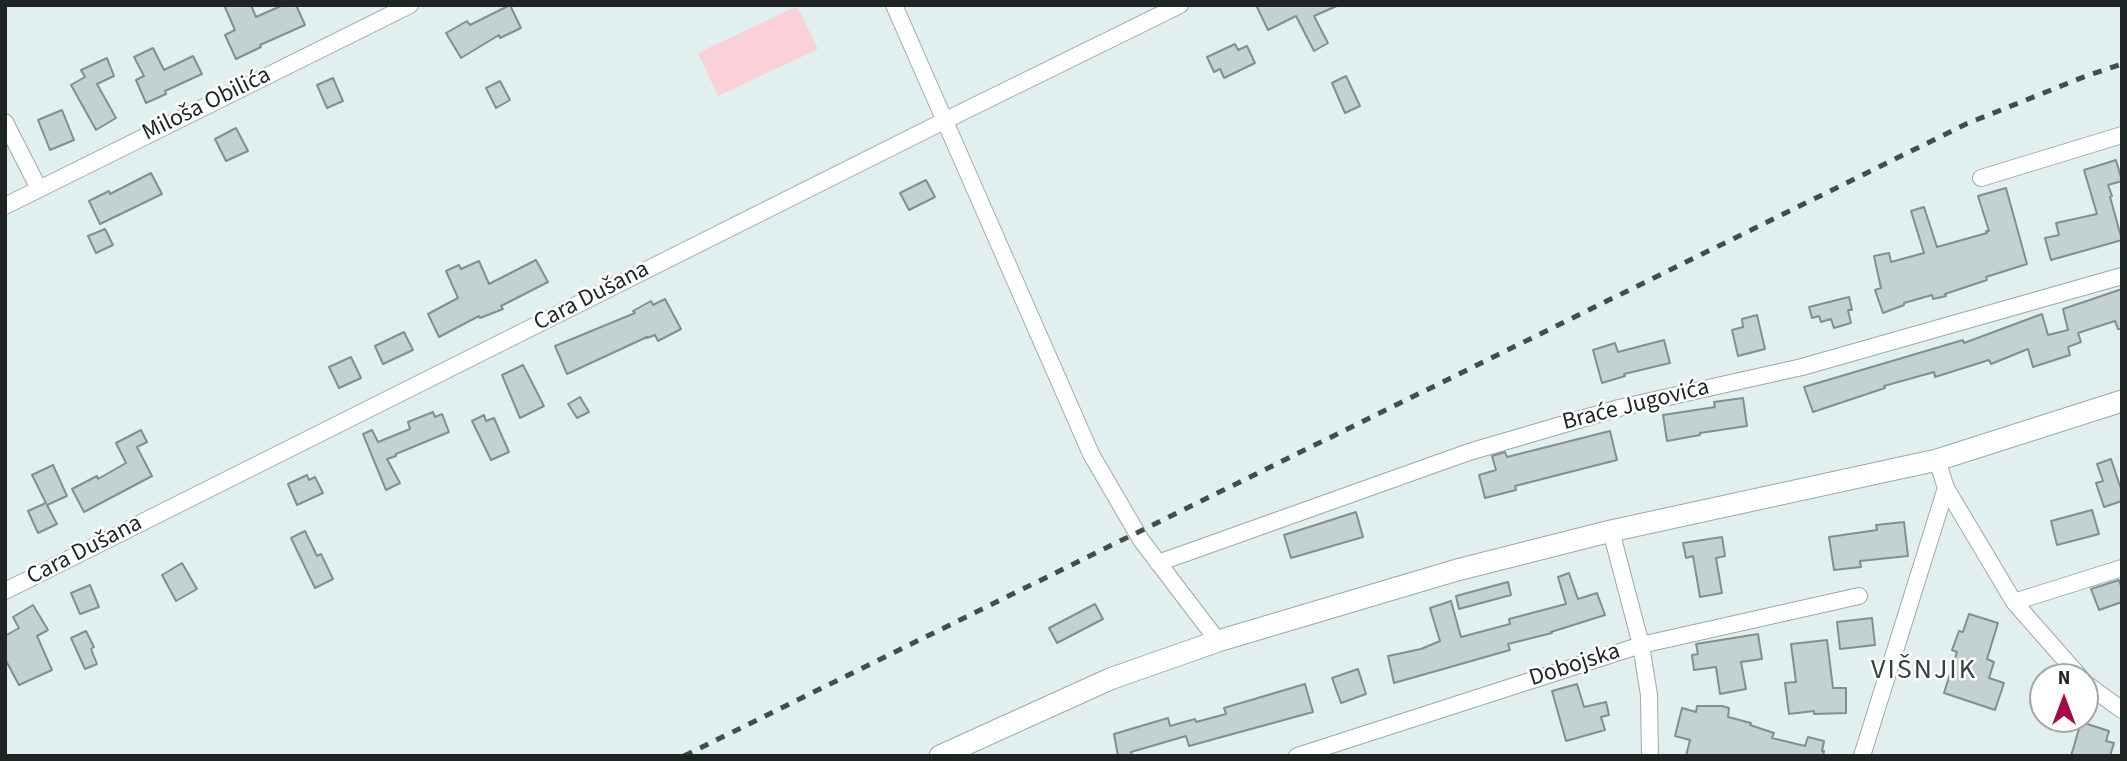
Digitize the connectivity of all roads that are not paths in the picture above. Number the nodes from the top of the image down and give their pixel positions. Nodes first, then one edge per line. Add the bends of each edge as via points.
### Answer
1 (410, 5) edge
2 (894, 5) edge
3 (1180, 5) edge
4 (946, 120) junction
5 (5, 122) edge
6 (2122, 135) edge
7 (1981, 178) dead end
8 (39, 189) junction
9 (5, 206) edge
10 (2122, 276) edge
11 (2122, 401) edge
12 (1937, 460) junction
13 (1946, 488) junction
14 (1611, 531) junction
15 (1158, 563) junction
16 (2122, 568) edge
17 (5, 591) edge
18 (1860, 596) dead end
19 (2014, 602) junction
20 (1219, 642) junction
21 (1641, 645) junction
22 (2068, 663) edge
23 (2099, 693) edge
24 (2122, 710) edge
25 (1320, 752) edge
26 (940, 756) edge
27 (1297, 756) edge
28 (1650, 756) edge
29 (1862, 756) edge

1 - 8 street, Miloša Obilića
2 - 4 street
3 - 4 street, Cara Dušana
4 - 15 street via 1091,454
4 - 17 street, Cara Dušana
5 - 8 street
6 - 7 street
8 - 9 street, Miloša Obilića
10 - 15 street, Braće Jugovića via 1802,368 1619,408 1469,452
11 - 12 main road
12 - 13 street
12 - 14 main road
13 - 19 street
13 - 29 street
14 - 20 main road via 1457,570
14 - 21 street
15 - 20 street
16 - 19 street
18 - 21 street, Dobojska
19 - 22 street
20 - 26 main road via 1110,679
21 - 25 street, Dobojska
21 - 28 street via 1649,695
23 - 24 street
25 - 27 street, Dobojska

